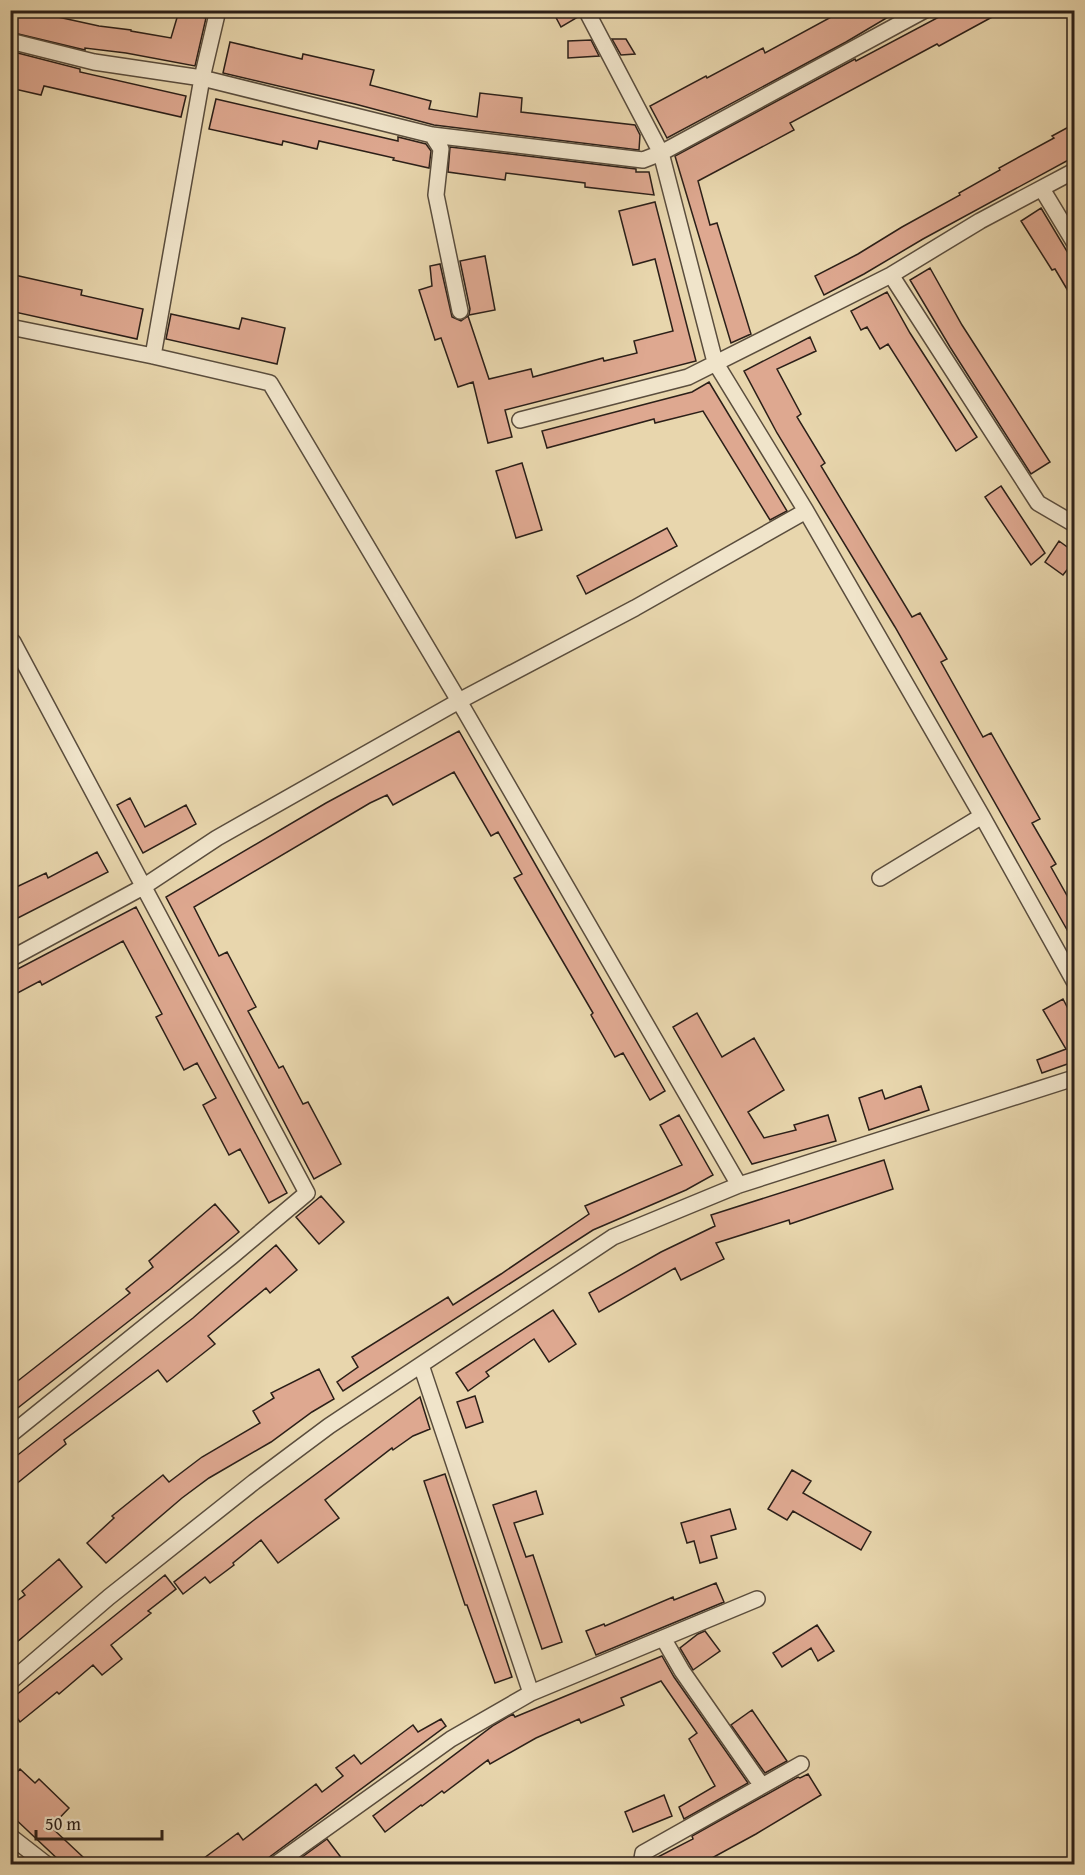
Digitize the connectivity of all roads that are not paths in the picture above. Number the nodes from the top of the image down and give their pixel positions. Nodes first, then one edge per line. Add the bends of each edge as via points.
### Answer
1 (218, 10) edge
2 (586, 10) edge
3 (925, 10) edge
4 (10, 41) edge
5 (202, 78) junction
6 (432, 135) junction
7 (661, 153) junction
8 (1074, 171) edge
9 (1042, 189) junction
10 (1074, 242) edge
11 (891, 274) junction
12 (460, 311) dead end
13 (10, 327) edge
14 (153, 356) junction
15 (715, 362) junction
16 (520, 420) dead end
17 (806, 511) junction
18 (1074, 524) edge
19 (10, 642) edge
20 (459, 701) junction
21 (982, 816) junction
22 (880, 878) dead end
23 (143, 887) junction
24 (10, 959) edge
25 (1074, 981) edge
26 (1074, 1078) edge
27 (739, 1185) junction
28 (421, 1365) junction
29 (10, 1435) edge
30 (757, 1599) dead end
31 (663, 1638) junction
32 (10, 1682) edge
33 (531, 1692) junction
34 (801, 1764) dead end
35 (762, 1786) junction
36 (10, 1836) edge
37 (46, 1864) edge
38 (276, 1864) edge
39 (641, 1864) edge

1 - 5 street
2 - 7 street
3 - 7 street
4 - 5 street via 94,62
5 - 6 street
5 - 14 street
6 - 7 street via 643,160
6 - 12 street via 441,149 436,195
7 - 15 street
8 - 9 street
9 - 10 street
9 - 11 street
11 - 15 street
11 - 18 street via 1038,504
13 - 14 street
14 - 20 street via 270,383
15 - 16 street via 688,377
15 - 17 street
17 - 20 street
17 - 21 street
19 - 23 street via 19,652
20 - 23 street via 217,838
20 - 27 street
21 - 22 street
21 - 25 street
23 - 24 street
23 - 29 street via 307,1193
26 - 27 street
27 - 28 street via 613,1238
28 - 32 street via 254,1482
28 - 33 street
30 - 31 street
31 - 33 street
31 - 35 street
33 - 38 street via 451,1739
34 - 35 street
35 - 39 street via 643,1853
36 - 37 street

